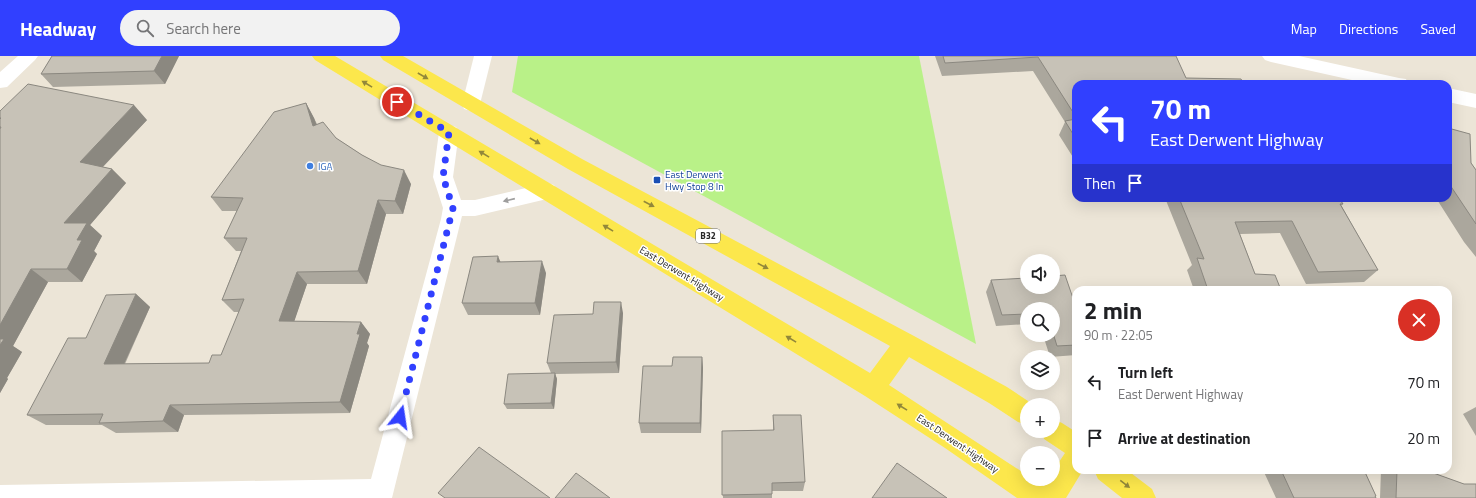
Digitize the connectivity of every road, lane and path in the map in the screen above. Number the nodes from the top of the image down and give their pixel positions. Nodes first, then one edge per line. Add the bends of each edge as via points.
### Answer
1 (29, 56) edge
2 (321, 56) edge
3 (389, 56) edge
4 (483, 56) edge
5 (1271, 56) edge
6 (1381, 80) edge
7 (0, 82) edge
8 (1452, 96) edge
9 (1476, 101) edge
10 (471, 104) junction
11 (449, 132) junction
12 (546, 191) junction
13 (453, 208) junction
14 (906, 343) junction
15 (873, 388) junction
16 (1020, 409) edge
17 (1060, 436) edge
18 (1072, 443) edge
19 (1072, 464) edge
20 (1112, 474) edge
21 (379, 495) edge
22 (0, 498) edge
23 (1039, 498) edge
24 (1051, 498) edge
25 (1143, 498) edge

1 - 7 street
11 -> 2 main road, East Derwent Highway
3 -> 10 main road, B32
4 - 10 street
5 - 6 street
8 - 9 street
10 -> 14 main road, B32 via 575,164
12 -> 11 main road, East Derwent Highway
11 - 13 street via 443,177
12 -> 13 street via 475,208
15 -> 12 main road, East Derwent Highway
13 - 21 street
14 - 15 main road
14 - 16 main road, B32
23 -> 15 main road, East Derwent Highway
17 - 18 main road
19 - 24 main road
20 -> 25 main road
21 - 22 street

